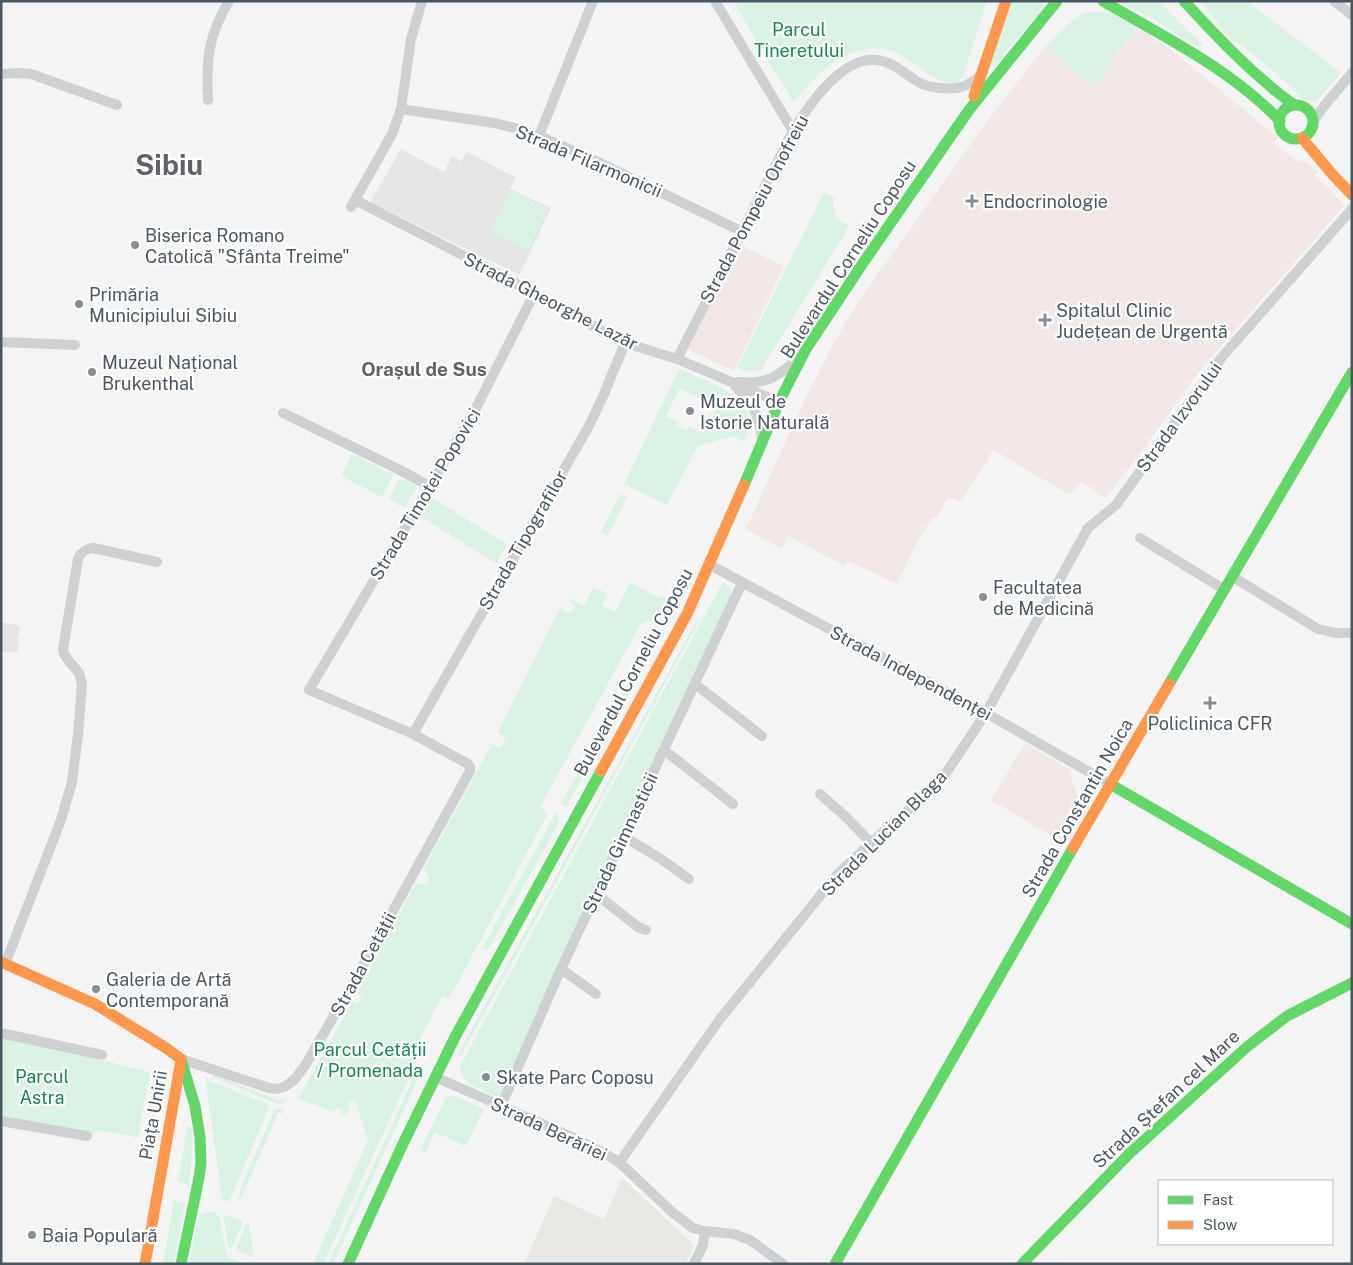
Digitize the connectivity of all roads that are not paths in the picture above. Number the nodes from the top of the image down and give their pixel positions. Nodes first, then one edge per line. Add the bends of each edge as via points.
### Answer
1 (228, 1) edge
2 (422, 1) edge
3 (593, 1) edge
4 (715, 1) edge
5 (1006, 1) edge
6 (1057, 1) edge
7 (1103, 1) edge
8 (1184, 1) edge
9 (1334, 1) edge
10 (1352, 15) edge
11 (1352, 73) edge
12 (1, 74) edge
13 (982, 74) junction
14 (208, 100) dead end
15 (117, 105) dead end
16 (1294, 105) junction
17 (401, 109) junction
18 (969, 110) junction
19 (1280, 121) junction
20 (1313, 126) junction
21 (793, 131) junction
22 (540, 136) junction
23 (1302, 138) junction
24 (1328, 151) dead end
25 (1352, 190) edge
26 (1352, 195) edge
27 (1352, 209) edge
28 (742, 230) junction
29 (534, 294) junction
30 (1, 342) edge
31 (625, 343) junction
32 (75, 346) dead end
33 (806, 349) junction
34 (676, 359) junction
35 (1352, 372) edge
36 (731, 381) junction
37 (779, 402) junction
38 (283, 413) dead end
39 (762, 440) junction
40 (429, 486) junction
41 (1107, 513) joint
42 (1140, 538) dead end
43 (157, 562) dead end
44 (710, 565) junction
45 (1233, 577) junction
46 (742, 583) junction
47 (1225, 590) junction
48 (1352, 633) edge
49 (694, 684) junction
50 (986, 712) junction
51 (413, 734) junction
52 (762, 736) dead end
53 (664, 750) junction
54 (1110, 784) junction
55 (820, 794) dead end
56 (733, 804) dead end
57 (623, 836) junction
58 (871, 843) junction
59 (689, 879) dead end
60 (596, 894) junction
61 (1352, 924) edge
62 (646, 930) dead end
63 (3, 963) edge
64 (561, 969) junction
65 (1352, 983) edge
66 (596, 994) dead end
67 (1, 1033) edge
68 (102, 1055) dead end
69 (181, 1059) junction
70 (435, 1078) junction
71 (195, 1106) junction
72 (501, 1106) junction
73 (172, 1110) junction
74 (1, 1122) edge
75 (87, 1136) dead end
76 (620, 1163) junction
77 (705, 1232) junction
78 (145, 1264) edge
79 (181, 1264) edge
80 (348, 1264) edge
81 (694, 1264) edge
82 (783, 1264) edge
83 (835, 1264) edge
84 (1022, 1264) edge

1 - 14 street via 210,45
2 - 17 street via 411,39
3 - 22 street
4 - 21 street
5 - 13 main road, Bulevardul Corneliu Coposu
6 - 18 main road, Bulevardul Corneliu Coposu
7 - 19 main road via 1221,70 1247,89
8 - 16 main road via 1241,62
9 - 10 street
11 - 20 street via 1324,106
12 - 15 street via 31,74
13 - 18 main road, Bulevardul Corneliu Coposu
13 - 21 street, Strada Pompeiu Onofreiu via 959,88 937,88 924,86 890,64 876,60 858,62 843,70 816,97
16 - 19 main road via 1282,112
16 - 20 main road via 1304,106
17 - 22 street, Strada Filarmonicii via 494,123
17 - 29 street, Strada Gheorghe Lazăr via 392,134 353,203 482,264
18 - 33 main road, Bulevardul Corneliu Coposu
19 - 23 main road via 1286,135
20 - 23 main road
21 - 28 street, Strada Pompeiu Onofreiu
22 - 28 street, Strada Filarmonicii
23 - 26 main road
24 - 25 main road
27 - 41 street, Strada Izvorului via 1222,358
28 - 34 street, Strada Pompeiu Onofreiu
29 - 31 street, Strada Gheorghe Lazăr
29 - 40 street, Strada Timotei Popovici via 476,408
30 - 32 street
31 - 34 street, Strada Gheorghe Lazăr
31 - 51 street, Strada Tipografilor via 590,424
33 - 36 street via 787,368 765,381
33 - 37 main road, Bulevardul Corneliu Coposu
34 - 36 street, Strada Gheorghe Lazăr
35 - 45 main road, Strada Constantin Noica
36 - 37 street, Strada Gheorghe Lazăr
36 - 39 street via 753,407 761,426
37 - 39 main road, Bulevardul Corneliu Coposu
38 - 40 street
39 - 44 main road, Bulevardul Corneliu Coposu
40 - 51 street, Strada Timotei Popovici via 309,690
41 - 50 street, Strada Lucian Blaga via 1088,528
42 - 47 street
43 - 63 street via 93,548 84,551 78,559 63,648 82,684 72,782 61,820
44 - 46 street, Strada Independenței
44 - 70 main road, Bulevardul Corneliu Coposu via 682,624 455,1036
45 - 47 main road, Strada Constantin Noica
45 - 48 street via 1318,629
46 - 49 street, Strada Gimnasticii
46 - 50 street, Strada Independenței
47 - 54 main road, Strada Constantin Noica
49 - 52 street
49 - 53 street, Strada Gimnasticii
50 - 54 street, Strada Independenței
50 - 58 street, Strada Lucian Blaga via 944,776
51 - 69 street, Strada Cetății via 468,764 470,770 310,1058 295,1079 277,1089
53 - 56 street
53 - 57 street, Strada Gimnasticii
54 - 61 main road
54 - 83 main road, Strada Constantin Noica
55 - 58 street
57 - 59 street
57 - 60 street, Strada Gimnasticii
58 - 76 street, Strada Lucian Blaga via 837,875 720,1019
60 - 62 street
60 - 64 street, Strada Gimnasticii
63 - 69 main road via 95,1004
64 - 66 street
64 - 72 street, Strada Gimnasticii
65 - 84 main road, Strada Ștefan cel Mare via 1287,1016 1248,1046 1129,1154
67 - 68 street
69 - 71 main road, Piața Unirii
69 - 73 main road, Piața Unirii
70 - 72 street, Strada Berăriei
70 - 80 main road, Bulevardul Corneliu Coposu
71 - 73 main road via 183,1102
71 - 79 main road, Piața Unirii via 201,1163
72 - 76 street, Strada Berăriei
73 - 78 main road, Piața Unirii
74 - 75 street
76 - 77 street, Strada Berăriei via 672,1212 693,1228
77 - 81 street
77 - 82 street, Strada Berăriei via 734,1234 750,1240

